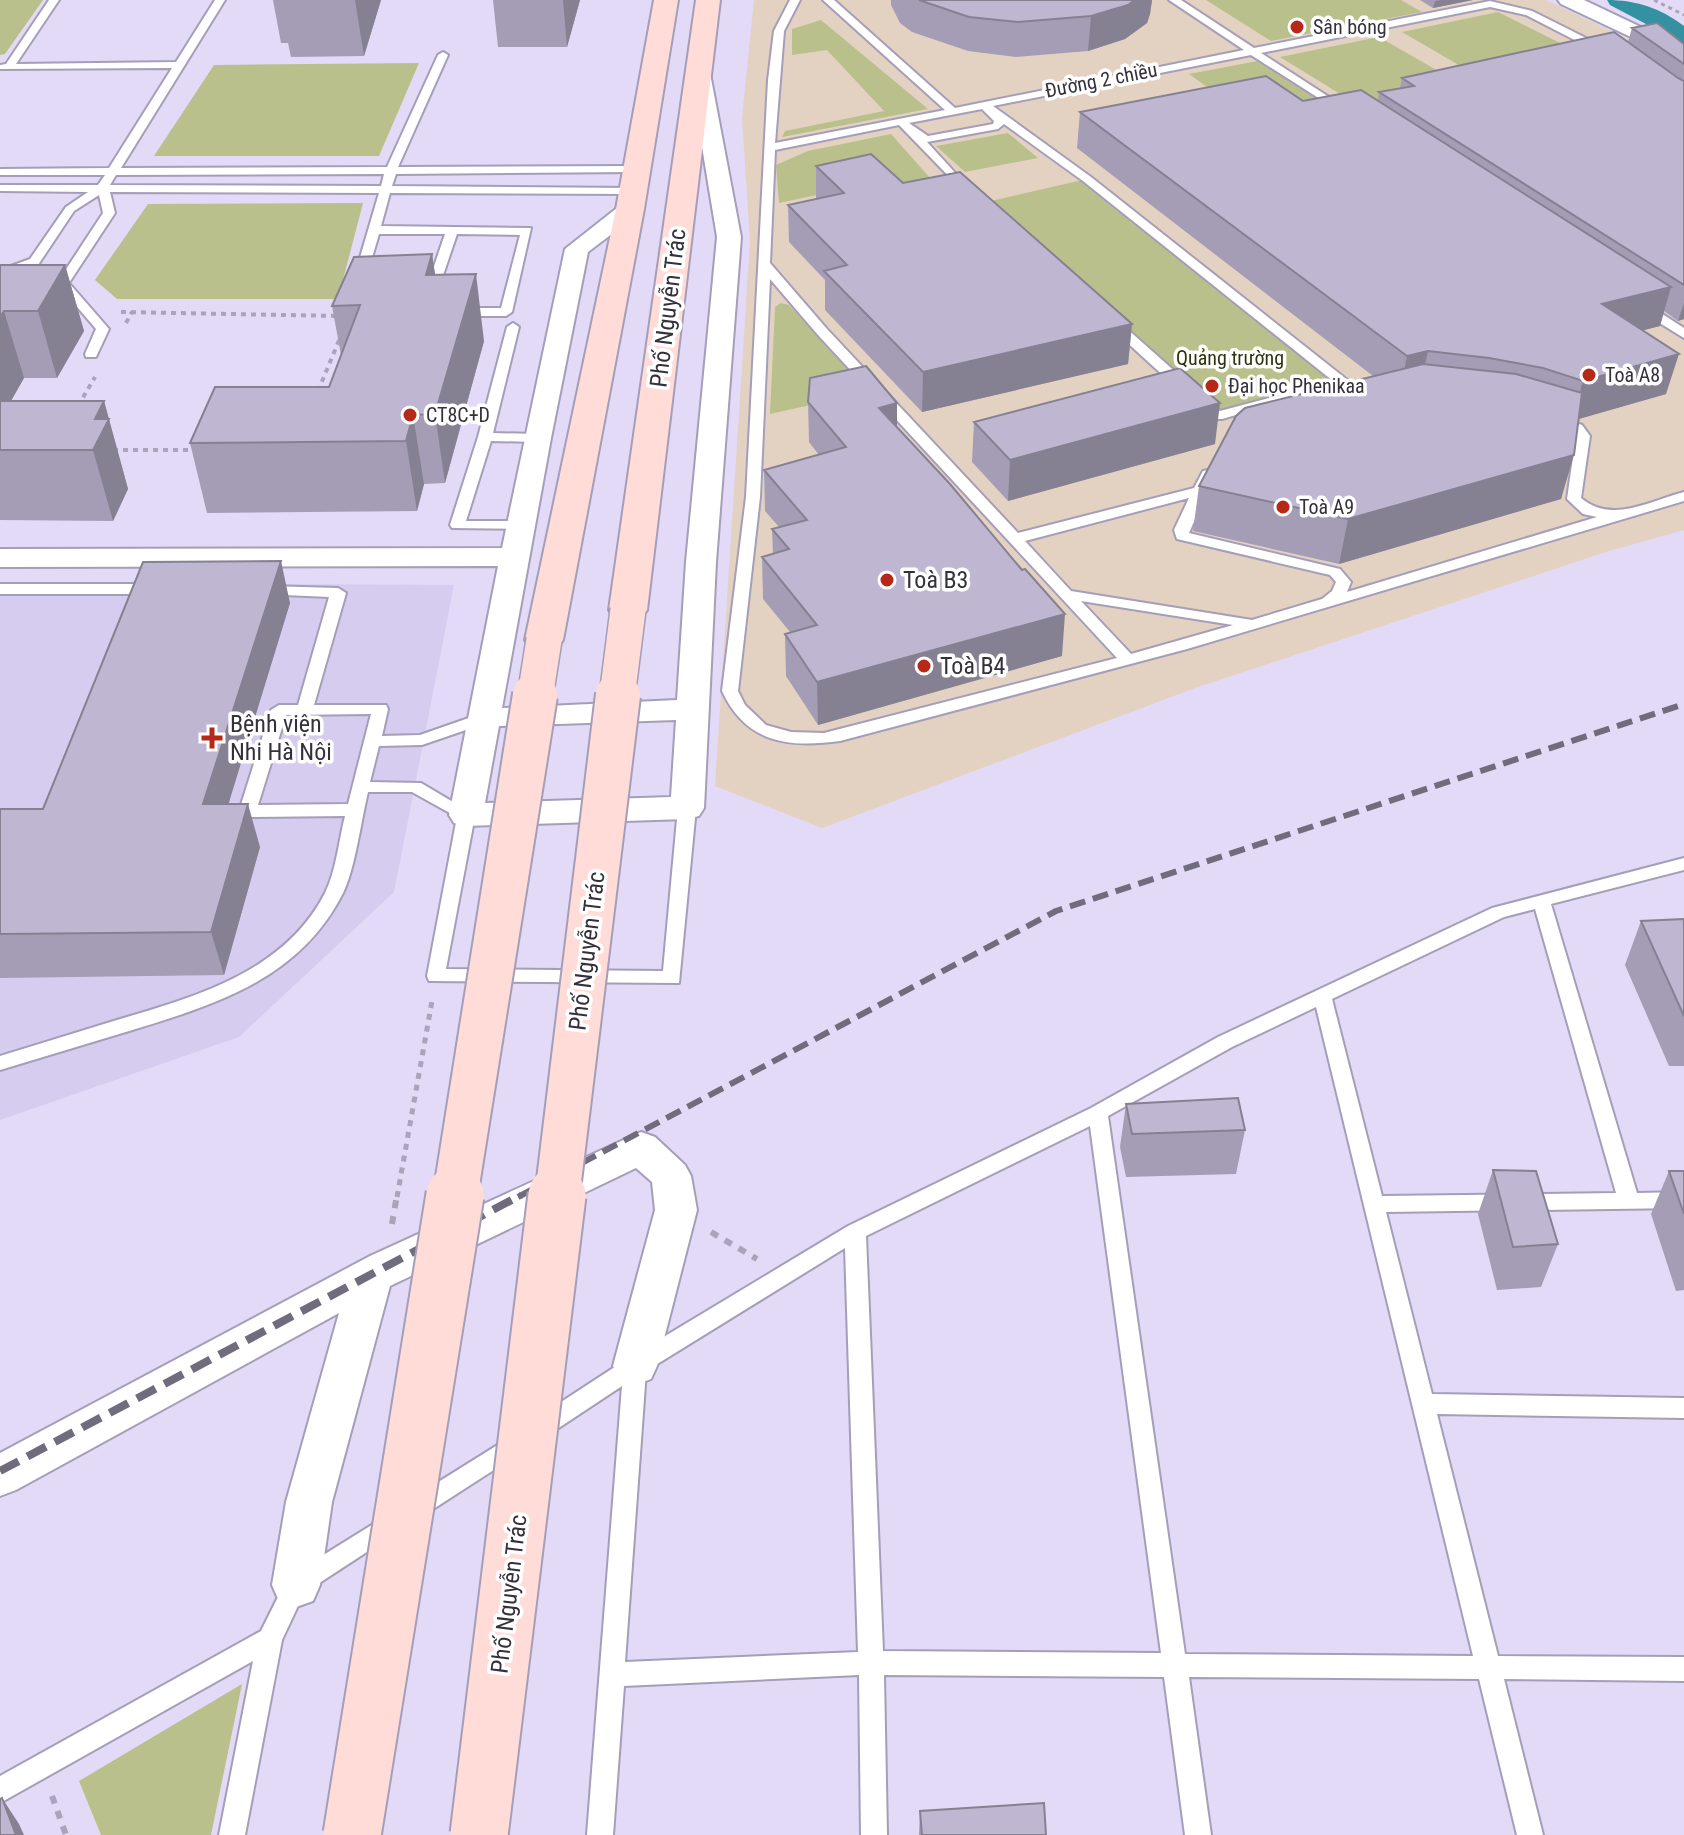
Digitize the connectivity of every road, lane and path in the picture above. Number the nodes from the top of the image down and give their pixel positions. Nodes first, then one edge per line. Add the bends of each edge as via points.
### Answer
1 (54, 0) edge
2 (220, 0) edge
3 (666, 0) edge
4 (708, 0) edge
5 (795, 0) edge
6 (828, 0) edge
7 (1174, 0) edge
8 (1568, 0) edge
9 (1654, 0) edge
10 (1684, 15) edge
11 (1252, 50) junction
12 (443, 55) dead end
13 (1613, 55) edge
14 (1684, 62) edge
15 (181, 65) junction
16 (4, 67) edge
17 (699, 68) junction
18 (983, 104) junction
19 (951, 109) junction
20 (1348, 114) edge
21 (900, 120) junction
22 (769, 148) junction
23 (391, 170) junction
24 (0, 172) edge
25 (111, 172) junction
26 (103, 187) junction
27 (0, 188) edge
28 (384, 189) junction
29 (633, 190) junction
30 (978, 204) edge
31 (373, 230) junction
32 (452, 230) junction
33 (766, 266) junction
34 (0, 274) edge
35 (63, 283) junction
36 (40, 292) edge
37 (1626, 297) edge
38 (88, 310) junction
39 (1097, 310) edge
40 (132, 312) junction
41 (349, 316) junction
42 (124, 326) dead end
43 (513, 327) dead end
44 (1684, 334) edge
45 (91, 354) dead end
46 (100, 367) dead end
47 (316, 396) edge
48 (77, 408) edge
49 (1542, 417) edge
50 (485, 437) junction
51 (537, 438) junction
52 (101, 450) edge
53 (197, 450) dead end
54 (1215, 461) edge
55 (1200, 491) junction
56 (1684, 496) edge
57 (1612, 516) junction
58 (522, 525) junction
59 (1014, 539) junction
60 (515, 557) junction
61 (0, 558) edge
62 (0, 589) edge
63 (173, 589) edge
64 (248, 591) edge
65 (1064, 594) junction
66 (1328, 602) junction
67 (1252, 624) junction
68 (1126, 658) junction
69 (305, 709) junction
70 (693, 709) junction
71 (483, 718) junction
72 (373, 741) junction
73 (361, 787) junction
74 (687, 808) junction
75 (355, 810) junction
76 (466, 815) junction
77 (1684, 864) edge
78 (1541, 900) junction
79 (436, 976) junction
80 (1322, 995) junction
81 (0, 1063) edge
82 (1098, 1113) junction
83 (1684, 1200) edge
84 (1629, 1201) junction
85 (1373, 1204) junction
86 (676, 1210) junction
87 (391, 1230) dead end
88 (855, 1232) junction
89 (783, 1275) junction
90 (371, 1277) junction
91 (635, 1366) junction
92 (1423, 1404) junction
93 (1684, 1408) edge
94 (0, 1476) edge
95 (296, 1585) junction
96 (270, 1639) junction
97 (871, 1663) junction
98 (1175, 1665) junction
99 (1488, 1667) junction
100 (1684, 1669) edge
101 (611, 1675) junction
102 (0, 1790) edge
103 (232, 1835) edge
104 (352, 1835) edge
105 (479, 1835) edge
106 (600, 1835) edge
107 (874, 1835) edge
108 (1198, 1835) edge
109 (1530, 1835) edge

1 - 16 lane
2 - 15 lane
3 - 29 main road
4 - 17 main road, Phố Nguyễn Trác
5 - 22 lane via 779,31
6 - 19 lane
7 - 11 lane
8 - 14 street via 1657,42
9 - 10 path
11 - 13 lane, Đường 2 chiều via 1490,4 1529,13
11 - 18 lane, Đường 2 chiều
11 - 20 lane
12 - 23 lane
15 - 16 lane
15 - 25 lane
17 - 70 street, Phố Nguyễn Trác via 729,237
17 - 105 main road, Phố Nguyễn Trác, bridge
18 - 19 lane, Đường 2 chiều
18 - 21 lane via 1000,120 998,126 924,139
18 - 39 lane via 1087,179 1343,382 1217,416
19 - 21 lane, Đường 2 chiều
21 - 22 lane, Đường 2 chiều
21 - 30 lane
22 - 33 lane
23 - 25 lane
23 - 28 lane
23 - 29 lane
24 - 25 lane
25 - 26 lane
26 - 27 lane
26 - 28 lane
26 - 34 lane via 70,209 34,262
26 - 35 lane via 109,213
28 - 29 lane
28 - 31 lane
29 - 51 street via 577,249
29 - 104 main road, bridge via 544,640
31 - 32 lane
31 - 41 lane
32 - 32 lane via 432,312 506,312 527,231
33 - 59 lane
33 - 68 lane via 753,497 730,691 742,714 782,737 822,739
35 - 36 lane
35 - 38 lane
37 - 44 lane
38 - 40 path
38 - 45 lane via 103,329
40 - 41 path
40 - 42 path
41 - 47 path
43 - 50 lane
46 - 48 path
49 - 57 lane via 1581,431 1574,499 1588,511
50 - 51 lane
50 - 58 lane via 457,525
51 - 58 street
52 - 53 path
54 - 55 lane
55 - 59 lane
55 - 66 lane via 1182,536 1335,572 1344,582
56 - 57 lane
57 - 66 lane
58 - 60 street
59 - 65 lane
60 - 61 street
60 - 71 street
62 - 63 lane
64 - 69 lane via 338,593
65 - 67 lane
65 - 68 lane
66 - 67 lane
67 - 68 lane
69 - 72 lane via 380,709
69 - 75 lane via 279,710 248,811
70 - 71 street
70 - 74 street, Phố Nguyễn Trác
71 - 72 lane via 422,740
71 - 76 street
72 - 73 lane
73 - 75 lane
73 - 76 lane via 415,787
74 - 76 street
74 - 79 lane via 672,978
75 - 81 lane via 335,891 313,926 249,980 207,1000
76 - 79 lane
77 - 78 lane
78 - 80 lane via 1498,912
78 - 84 lane
79 - 87 path
80 - 82 lane
80 - 85 lane
82 - 88 lane
82 - 98 lane
83 - 84 lane
84 - 85 lane
85 - 92 lane
86 - 89 path
86 - 90 street via 671,1176 641,1148
86 - 91 street
88 - 89 lane
88 - 97 lane
89 - 91 lane
90 - 94 street
90 - 95 street via 309,1502
91 - 95 lane
91 - 101 lane
92 - 93 lane
92 - 99 lane
95 - 96 lane
96 - 102 lane
96 - 103 lane
97 - 98 lane
97 - 101 lane
97 - 107 lane
98 - 99 lane
98 - 108 lane
99 - 100 lane
99 - 109 lane
101 - 106 lane

